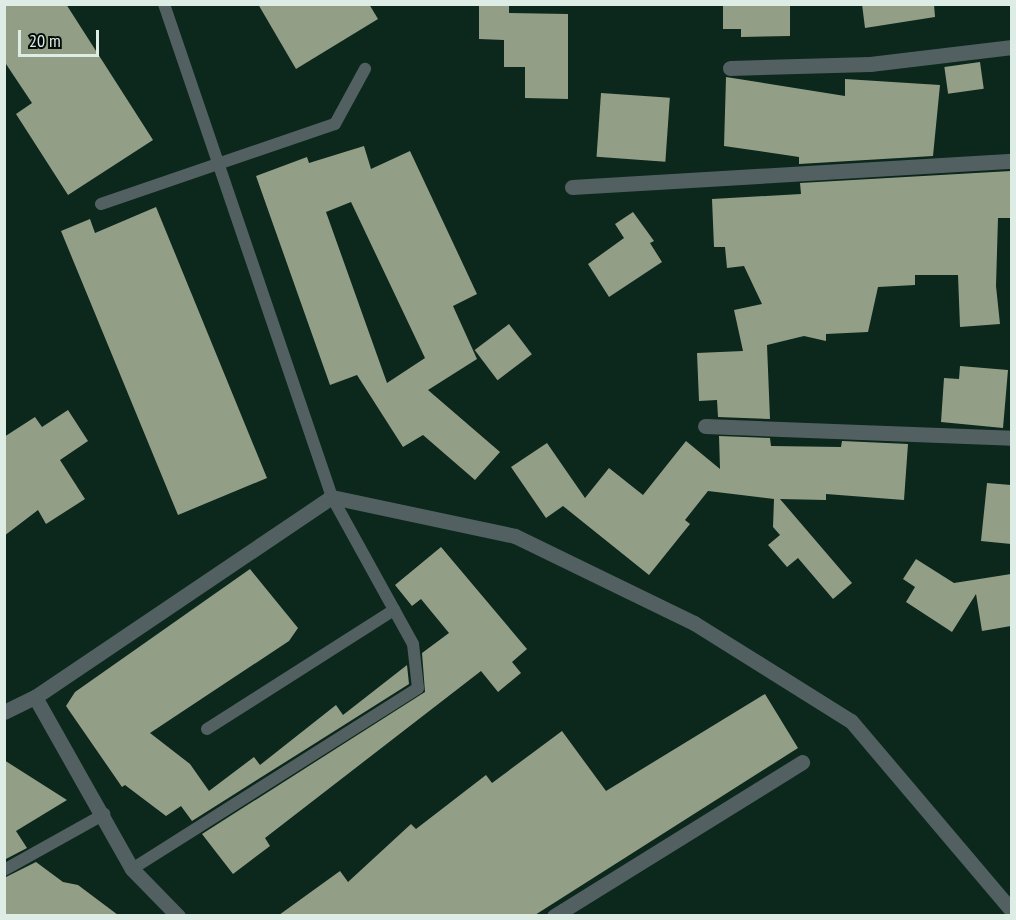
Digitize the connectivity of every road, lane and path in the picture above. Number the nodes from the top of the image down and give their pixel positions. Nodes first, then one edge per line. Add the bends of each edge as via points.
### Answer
1 (164, 4) edge
2 (1011, 47) edge
3 (730, 68) dead end
4 (365, 69) dead end
5 (1011, 161) edge
6 (217, 163) junction
7 (572, 187) dead end
8 (101, 204) dead end
9 (705, 426) dead end
10 (1011, 438) edge
11 (332, 497) junction
12 (394, 610) junction
13 (35, 697) junction
14 (4, 712) edge
15 (207, 729) dead end
16 (802, 762) dead end
17 (104, 814) junction
18 (132, 869) junction
19 (4, 870) edge
20 (1011, 911) edge
21 (178, 915) edge
22 (554, 915) edge

1 - 6 lane
2 - 3 street via 870,64
4 - 6 lane via 335,124
5 - 7 street
6 - 8 lane
6 - 11 lane
9 - 10 street
11 - 12 lane
11 - 13 street
11 - 20 street via 515,536 694,623 851,721
12 - 15 lane
12 - 18 lane via 413,644 418,688
13 - 14 street
13 - 17 street
16 - 22 street
17 - 18 street
17 - 19 lane
18 - 21 street

